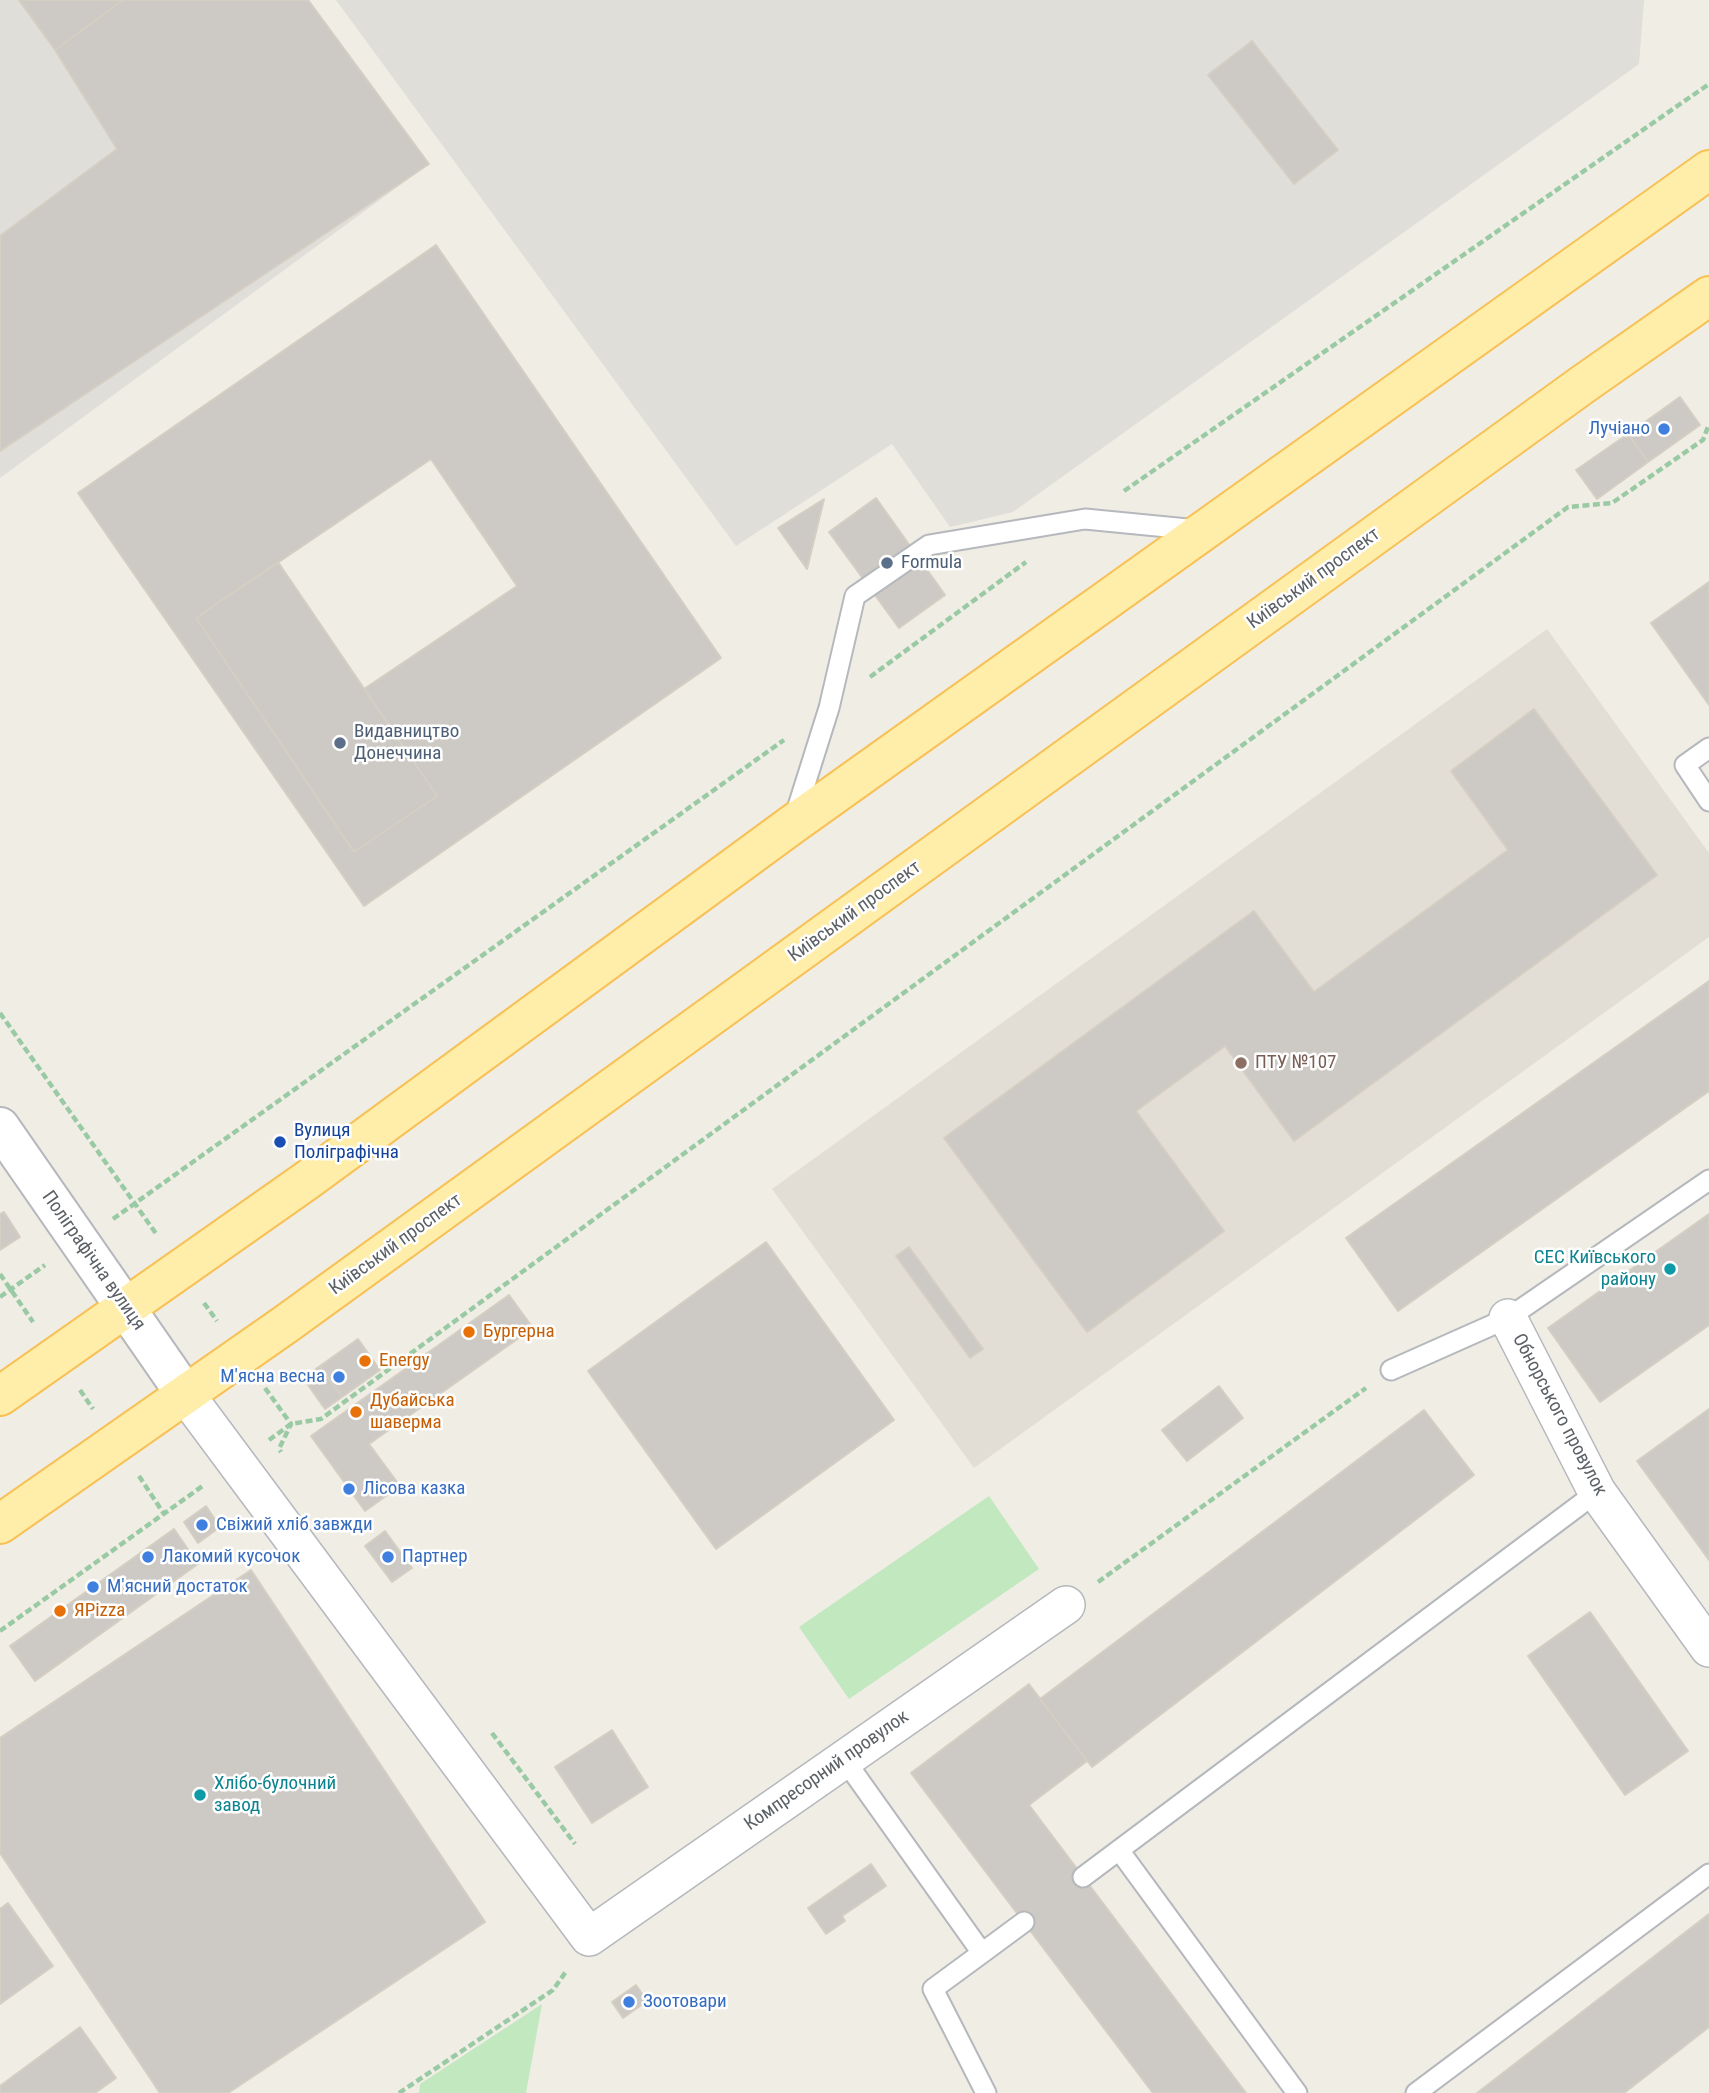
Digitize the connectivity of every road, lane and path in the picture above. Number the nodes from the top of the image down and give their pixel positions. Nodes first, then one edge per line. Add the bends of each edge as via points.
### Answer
1 (1709, 170) edge
2 (1709, 296) edge
3 (1709, 424) edge
4 (1203, 531) junction
5 (1709, 748) edge
6 (1709, 802) edge
7 (793, 824) junction
8 (0, 1013) edge
9 (0, 1127) edge
10 (1709, 1180) edge
11 (181, 1269) junction
12 (0, 1274) edge
13 (125, 1307) junction
14 (1508, 1318) junction
15 (57, 1356) junction
16 (241, 1356) junction
17 (1391, 1370) joint
18 (186, 1395) junction
19 (0, 1396) edge
20 (290, 1424) junction
21 (117, 1444) junction
22 (287, 1460) dead end
23 (236, 1462) junction
24 (1597, 1492) junction
25 (164, 1514) junction
26 (0, 1524) edge
27 (1066, 1605) joint
28 (0, 1631) edge
29 (1709, 1647) edge
30 (485, 1723) dead end
31 (844, 1759) junction
32 (575, 1844) dead end
33 (1119, 1850) junction
34 (1709, 1874) edge
35 (1083, 1877) dead end
36 (1024, 1922) dead end
37 (589, 1937) junction
38 (982, 1953) junction
39 (399, 2093) edge
40 (986, 2093) edge
41 (1297, 2093) edge
42 (1416, 2093) edge

1 - 4 main road
2 - 16 main road, Київський проспект
3 - 20 path via 1703,440 1612,503 1567,507 321,1419
4 - 7 main road
4 - 7 lane via 1085,519 929,545 855,596 829,708
5 - 6 lane via 1685,765
7 - 11 main road
8 - 11 path
9 - 13 street, Поліграфічна вулиця
10 - 14 lane, Обнорського провулок
11 - 13 main road
11 - 16 path
12 - 15 path
13 - 15 main road
13 - 18 street, Поліграфічна вулиця
14 - 17 lane, Обнорського провулок
14 - 24 street, Обнорського провулок
15 - 19 main road
15 - 21 path
16 - 18 main road, Київський проспект
16 - 20 path
17 - 27 path
18 - 21 main road, Київський проспект
18 - 23 street
20 - 22 path via 279,1449
20 - 23 path
21 - 25 path
21 - 26 main road, Київський проспект
23 - 25 path
23 - 37 street
24 - 29 street, Обнорського провулок
24 - 33 lane
25 - 28 path
27 - 31 street, Компресорний провулок
30 - 32 path
31 - 37 street, Компресорний провулок
31 - 38 lane
33 - 35 lane
33 - 41 lane
34 - 42 lane
36 - 38 lane
37 - 39 path via 553,1990
38 - 40 lane via 933,1989

